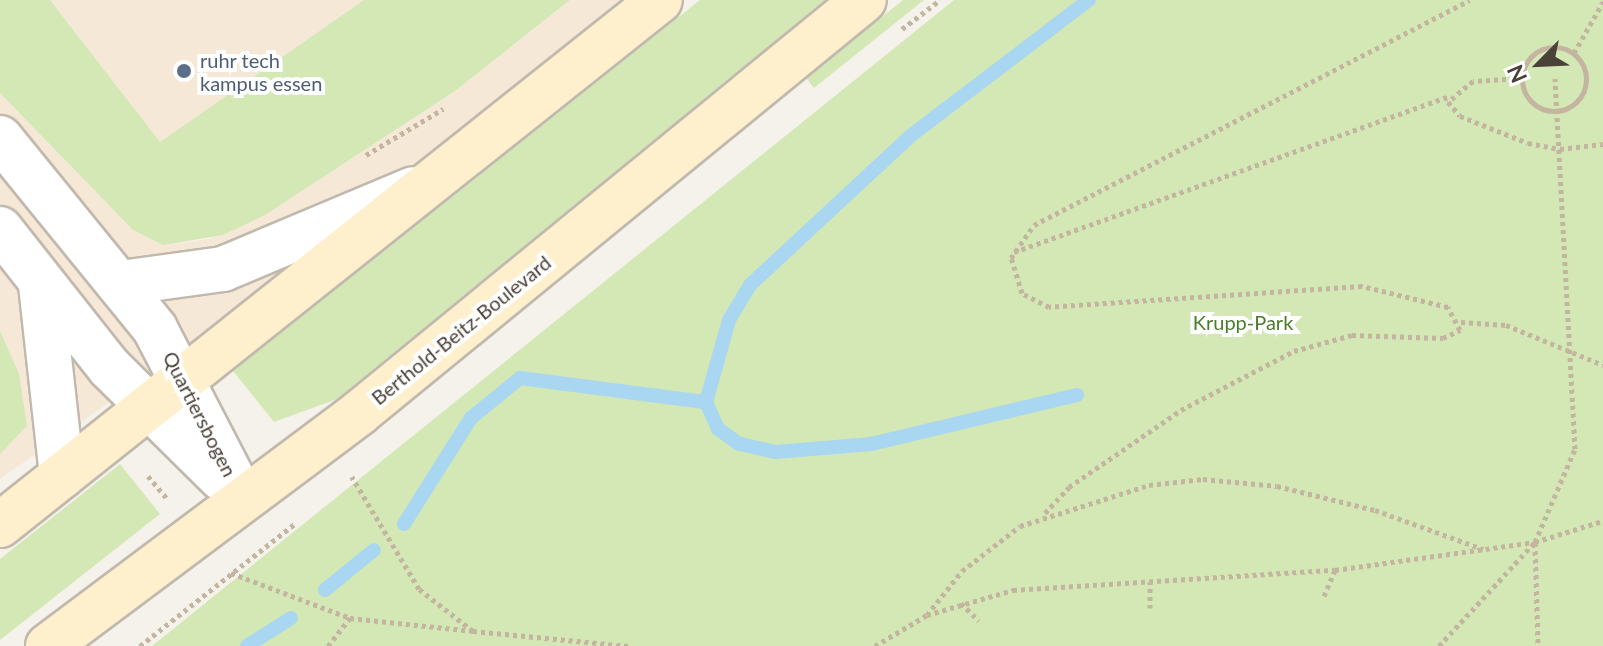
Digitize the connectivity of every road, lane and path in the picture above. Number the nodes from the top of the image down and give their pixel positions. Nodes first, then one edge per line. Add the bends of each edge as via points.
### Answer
1 (660, 0) edge
2 (864, 0) edge
3 (1469, 0) edge
4 (1603, 2) edge
5 (1574, 53) junction
6 (1522, 78) junction
7 (1555, 79) dead end
8 (1448, 97) junction
9 (451, 105) dead end
10 (1558, 111) junction
11 (0, 138) edge
12 (1603, 144) edge
13 (1560, 149) junction
14 (359, 159) dead end
15 (430, 183) junction
16 (0, 229) edge
17 (1014, 252) junction
18 (41, 283) junction
19 (121, 283) junction
20 (1461, 322) junction
21 (1573, 351) junction
22 (1603, 365) edge
23 (184, 380) junction
24 (146, 407) junction
25 (62, 476) junction
26 (352, 477) dead end
27 (243, 499) junction
28 (1045, 513) junction
29 (1603, 521) edge
30 (0, 525) edge
31 (1535, 542) junction
32 (1483, 549) junction
33 (1335, 570) junction
34 (232, 574) dead end
35 (1150, 582) junction
36 (1324, 596) dead end
37 (960, 602) junction
38 (1150, 608) dead end
39 (927, 615) junction
40 (350, 618) junction
41 (979, 621) dead end
42 (473, 631) junction
43 (48, 646) edge
44 (328, 646) edge
45 (628, 646) edge
46 (875, 646) edge
47 (1439, 646) edge
48 (1538, 646) edge

1 - 15 main road
2 - 27 main road, Berthold-Beitz-Boulevard via 359,413
3 - 17 path via 1034,225
4 - 5 path
5 - 6 path via 1541,49
5 - 10 path via 1586,88
6 - 8 path via 1473,81
6 - 10 path via 1532,103
7 - 10 path
8 - 13 path via 1460,116
8 - 17 path
9 - 14 path
10 - 13 path
11 - 19 street, Quartiersbogen
12 - 13 path
13 - 21 path
15 - 19 street via 223,269
15 - 23 main road
16 - 18 street, Quartiersbogen
17 - 20 path via 1017,286 1049,307 1362,286 1448,307
18 - 24 street, Quartiersbogen
18 - 25 street
19 - 23 street, Quartiersbogen
20 - 21 path via 1506,325
20 - 28 path via 1456,334 1443,338 1333,338 1252,369 1100,465
21 - 22 path
21 - 31 path via 1575,449
23 - 24 main road
23 - 27 street, Quartiersbogen
24 - 25 main road
24 - 27 street, Quartiersbogen
25 - 30 main road
26 - 42 path via 383,520 396,555 434,604
27 - 43 main road, Berthold-Beitz-Boulevard
28 - 32 path via 1149,485 1235,481 1375,510
28 - 39 path via 962,571
29 - 31 path
31 - 32 path
31 - 47 path
31 - 48 path
32 - 33 path
33 - 35 path
33 - 36 path
34 - 40 path
35 - 37 path via 1013,590
35 - 38 path
37 - 39 path
37 - 41 path
39 - 46 path
40 - 42 path
40 - 44 path
42 - 45 path

